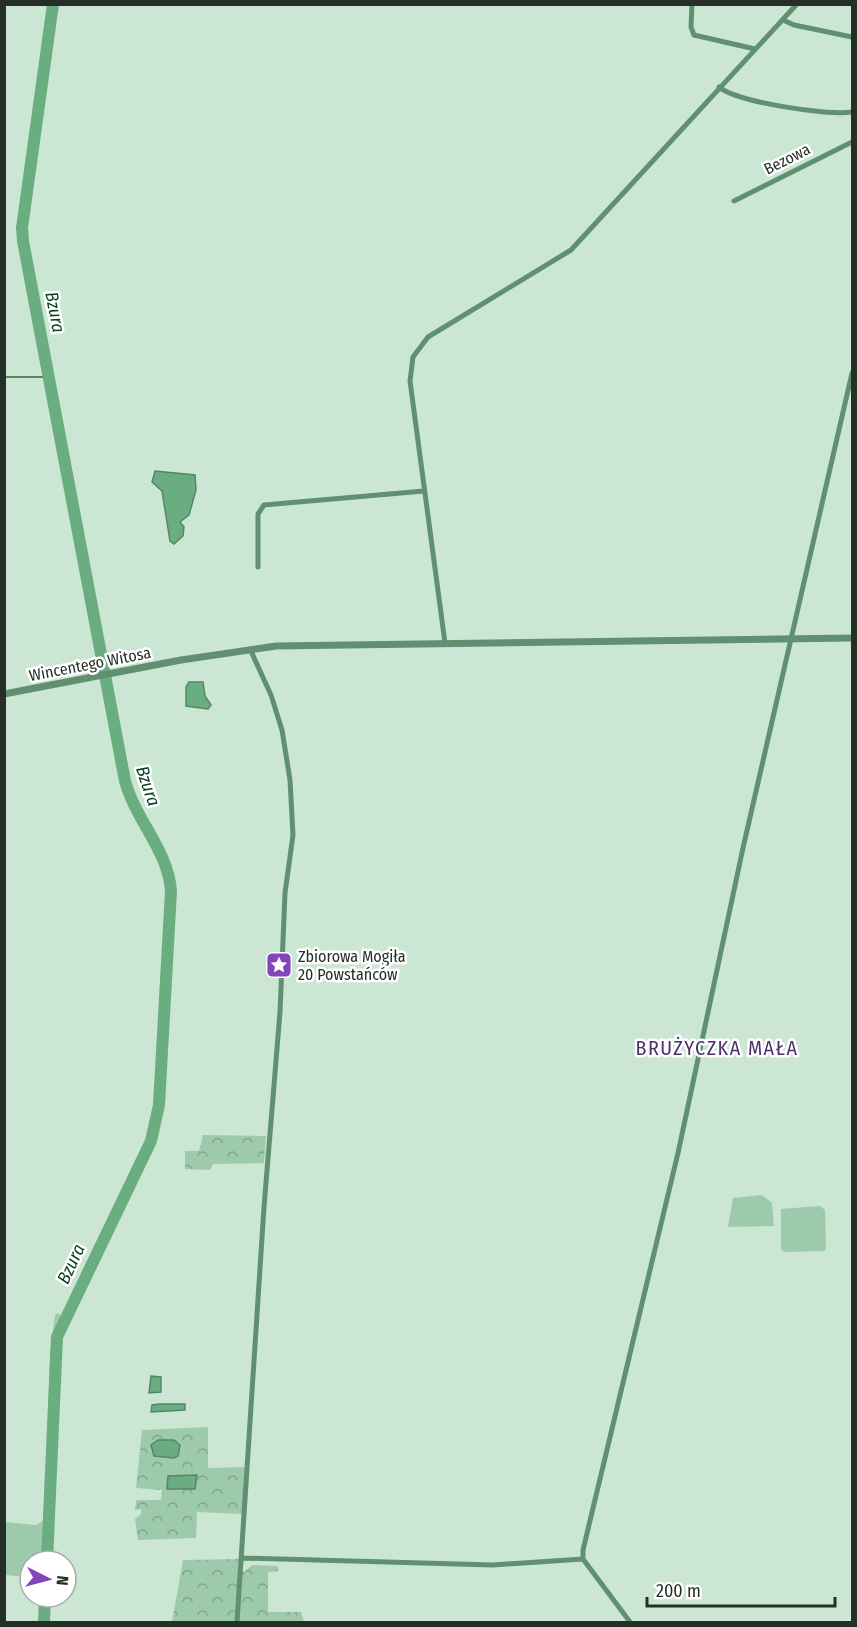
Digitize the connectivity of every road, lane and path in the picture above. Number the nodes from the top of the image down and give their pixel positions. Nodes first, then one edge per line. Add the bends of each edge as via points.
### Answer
1 (692, 4) edge
2 (798, 4) edge
3 (783, 20) junction
4 (852, 37) edge
5 (755, 49) junction
6 (719, 87) junction
7 (852, 112) edge
8 (852, 142) edge
9 (734, 201) dead end
10 (852, 373) edge
11 (424, 491) junction
12 (258, 567) dead end
13 (852, 638) edge
14 (790, 639) junction
15 (445, 643) junction
16 (250, 649) junction
17 (4, 694) edge
18 (242, 1558) junction
19 (583, 1559) junction
20 (237, 1623) edge
21 (630, 1623) edge

1 - 5 street via 694,35
2 - 3 street
3 - 4 street
3 - 5 street
5 - 6 street
6 - 7 street via 730,95 749,99 834,114
6 - 11 street via 571,250 490,297 428,337 418,348 412,360 410,381
8 - 9 street, Bezowa
10 - 14 street
11 - 12 street via 264,505 258,514
11 - 15 street
13 - 14 street, Wincentego Witosa
14 - 15 street, Wincentego Witosa
14 - 19 street via 678,1152
15 - 16 street, Wincentego Witosa via 311,644
16 - 17 street, Wincentego Witosa
16 - 18 street via 282,730 293,835 285,893
18 - 19 street via 493,1565
18 - 20 street
19 - 21 street

